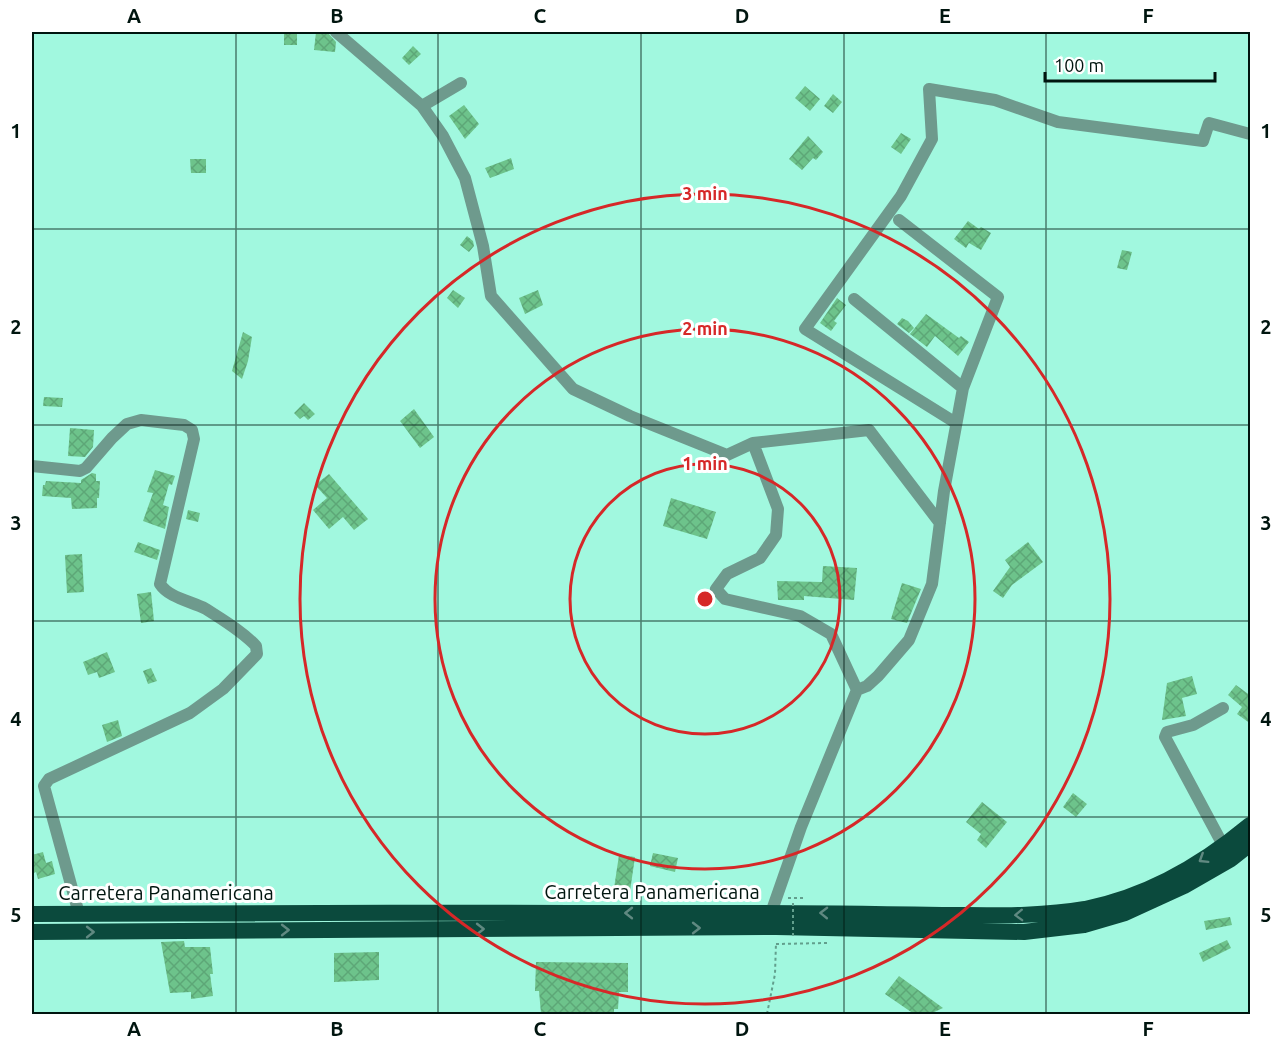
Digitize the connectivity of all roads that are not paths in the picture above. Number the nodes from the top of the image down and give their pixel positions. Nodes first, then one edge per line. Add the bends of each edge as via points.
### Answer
1 (336, 32) edge
2 (461, 83) dead end
3 (422, 106) junction
4 (1251, 134) edge
5 (899, 220) dead end
6 (854, 299) dead end
7 (963, 388) junction
8 (956, 423) junction
9 (753, 443) junction
10 (32, 466) edge
11 (939, 523) junction
12 (857, 690) junction
13 (1223, 708) dead end
14 (1251, 825) edge
15 (1251, 844) edge
16 (1224, 847) junction
17 (32, 914) edge
18 (79, 914) junction
19 (774, 928) junction
20 (32, 932) edge

1 - 3 street
2 - 3 street
3 - 9 street via 465,178 483,246 490,296 573,389 727,455
4 - 8 street via 1209,123 1203,141 1058,122 995,99 929,88 932,139 901,196 805,329
5 - 7 street via 998,297
6 - 7 street
7 - 8 street
8 - 11 street
9 - 11 street via 869,430
9 - 12 street via 778,509 776,535 760,558 727,574 716,589 725,599 800,616 831,634
10 - 18 street via 80,471 127,424 141,420 184,425 192,430 194,439 160,584 164,590 204,608 249,639 257,654 223,689 190,713 49,779 44,786
11 - 12 street via 932,584 909,640 878,676
12 - 19 street via 801,827
13 - 16 street via 1193,725 1167,732 1166,737
14 - 16 highway, Carretera Panamericana
15 - 19 highway, Carretera Panamericana via 1166,896 1125,914 1084,925 1024,932
16 -> 19 highway, Carretera Panamericana via 1154,887 1087,908 1052,914
17 - 18 highway, Carretera Panamericana
19 -> 18 highway, Carretera Panamericana
20 -> 19 highway, Carretera Panamericana

